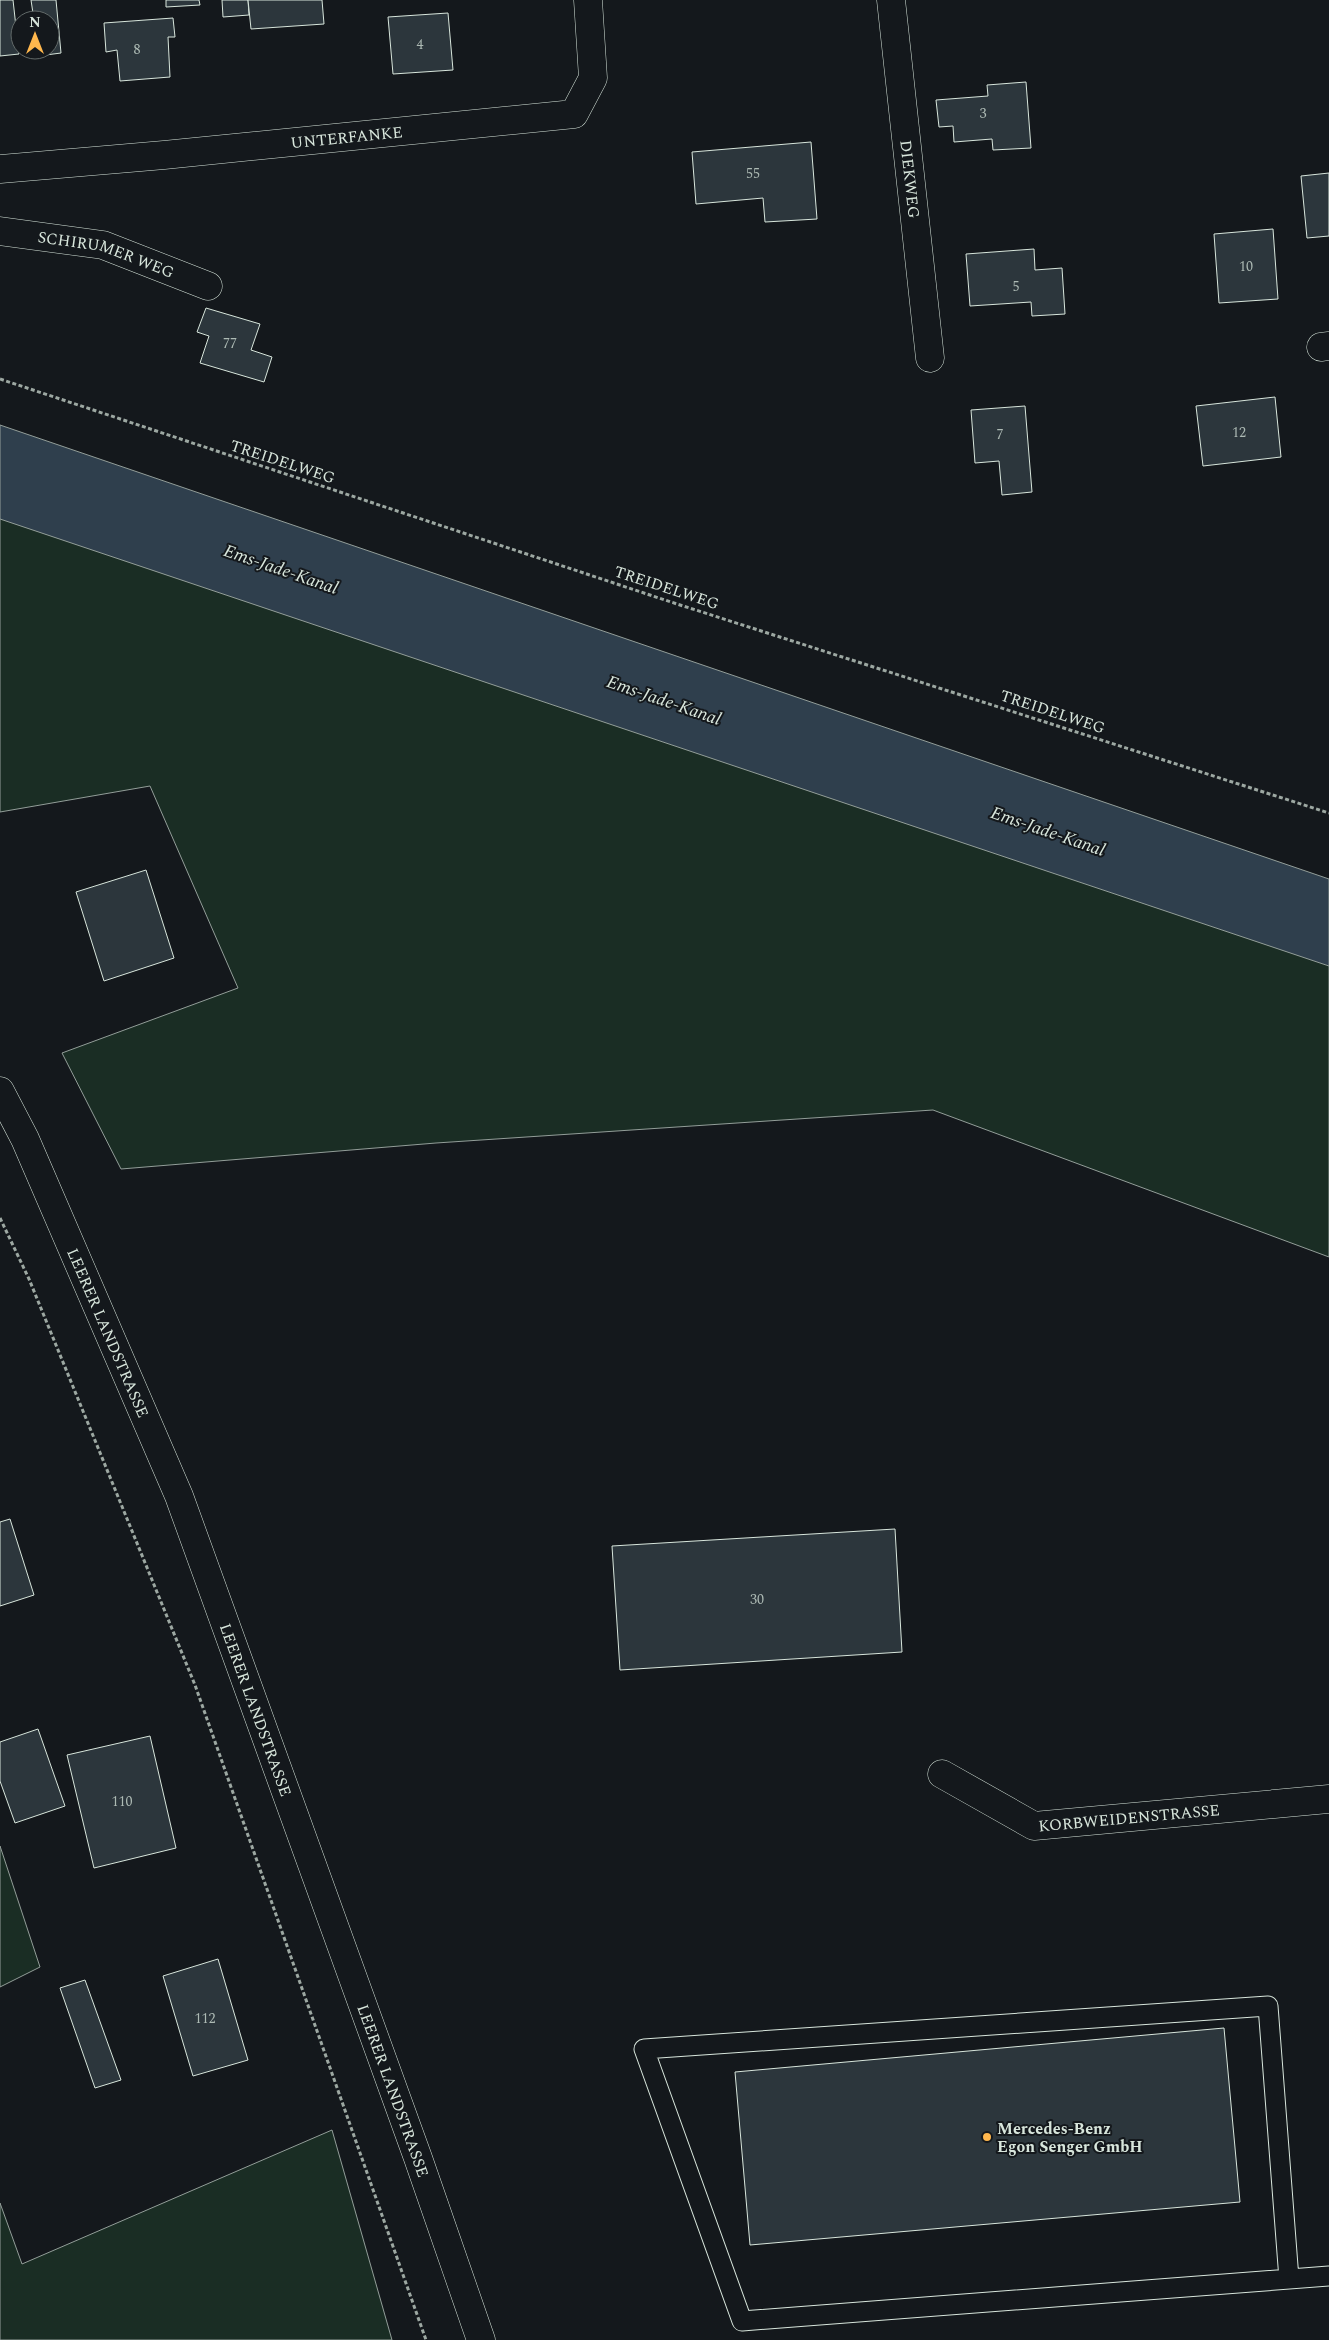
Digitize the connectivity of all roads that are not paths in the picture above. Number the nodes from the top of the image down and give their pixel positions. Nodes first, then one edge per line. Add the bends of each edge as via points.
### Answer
1 (588, 0) edge
2 (891, 0) edge
3 (0, 169) edge
4 (0, 231) edge
5 (208, 286) dead end
6 (930, 358) dead end
7 (0, 1091) edge
8 (942, 1774) dead end
9 (1329, 1799) edge
10 (1329, 2276) edge
11 (1289, 2279) junction
12 (481, 2340) edge

1 - 3 street, UNTERFANKE via 593,78 574,114
2 - 6 street, DIEKWEG
4 - 5 street, SCHIRUMER WEG via 103,245
7 - 12 street, LEERER LANDSTRASSE via 25,1139 179,1496
8 - 9 street, KORBWEIDENSTRASSE via 1034,1826
10 - 11 lane
11 - 11 lane via 742,2321 644,2049 1268,2006

